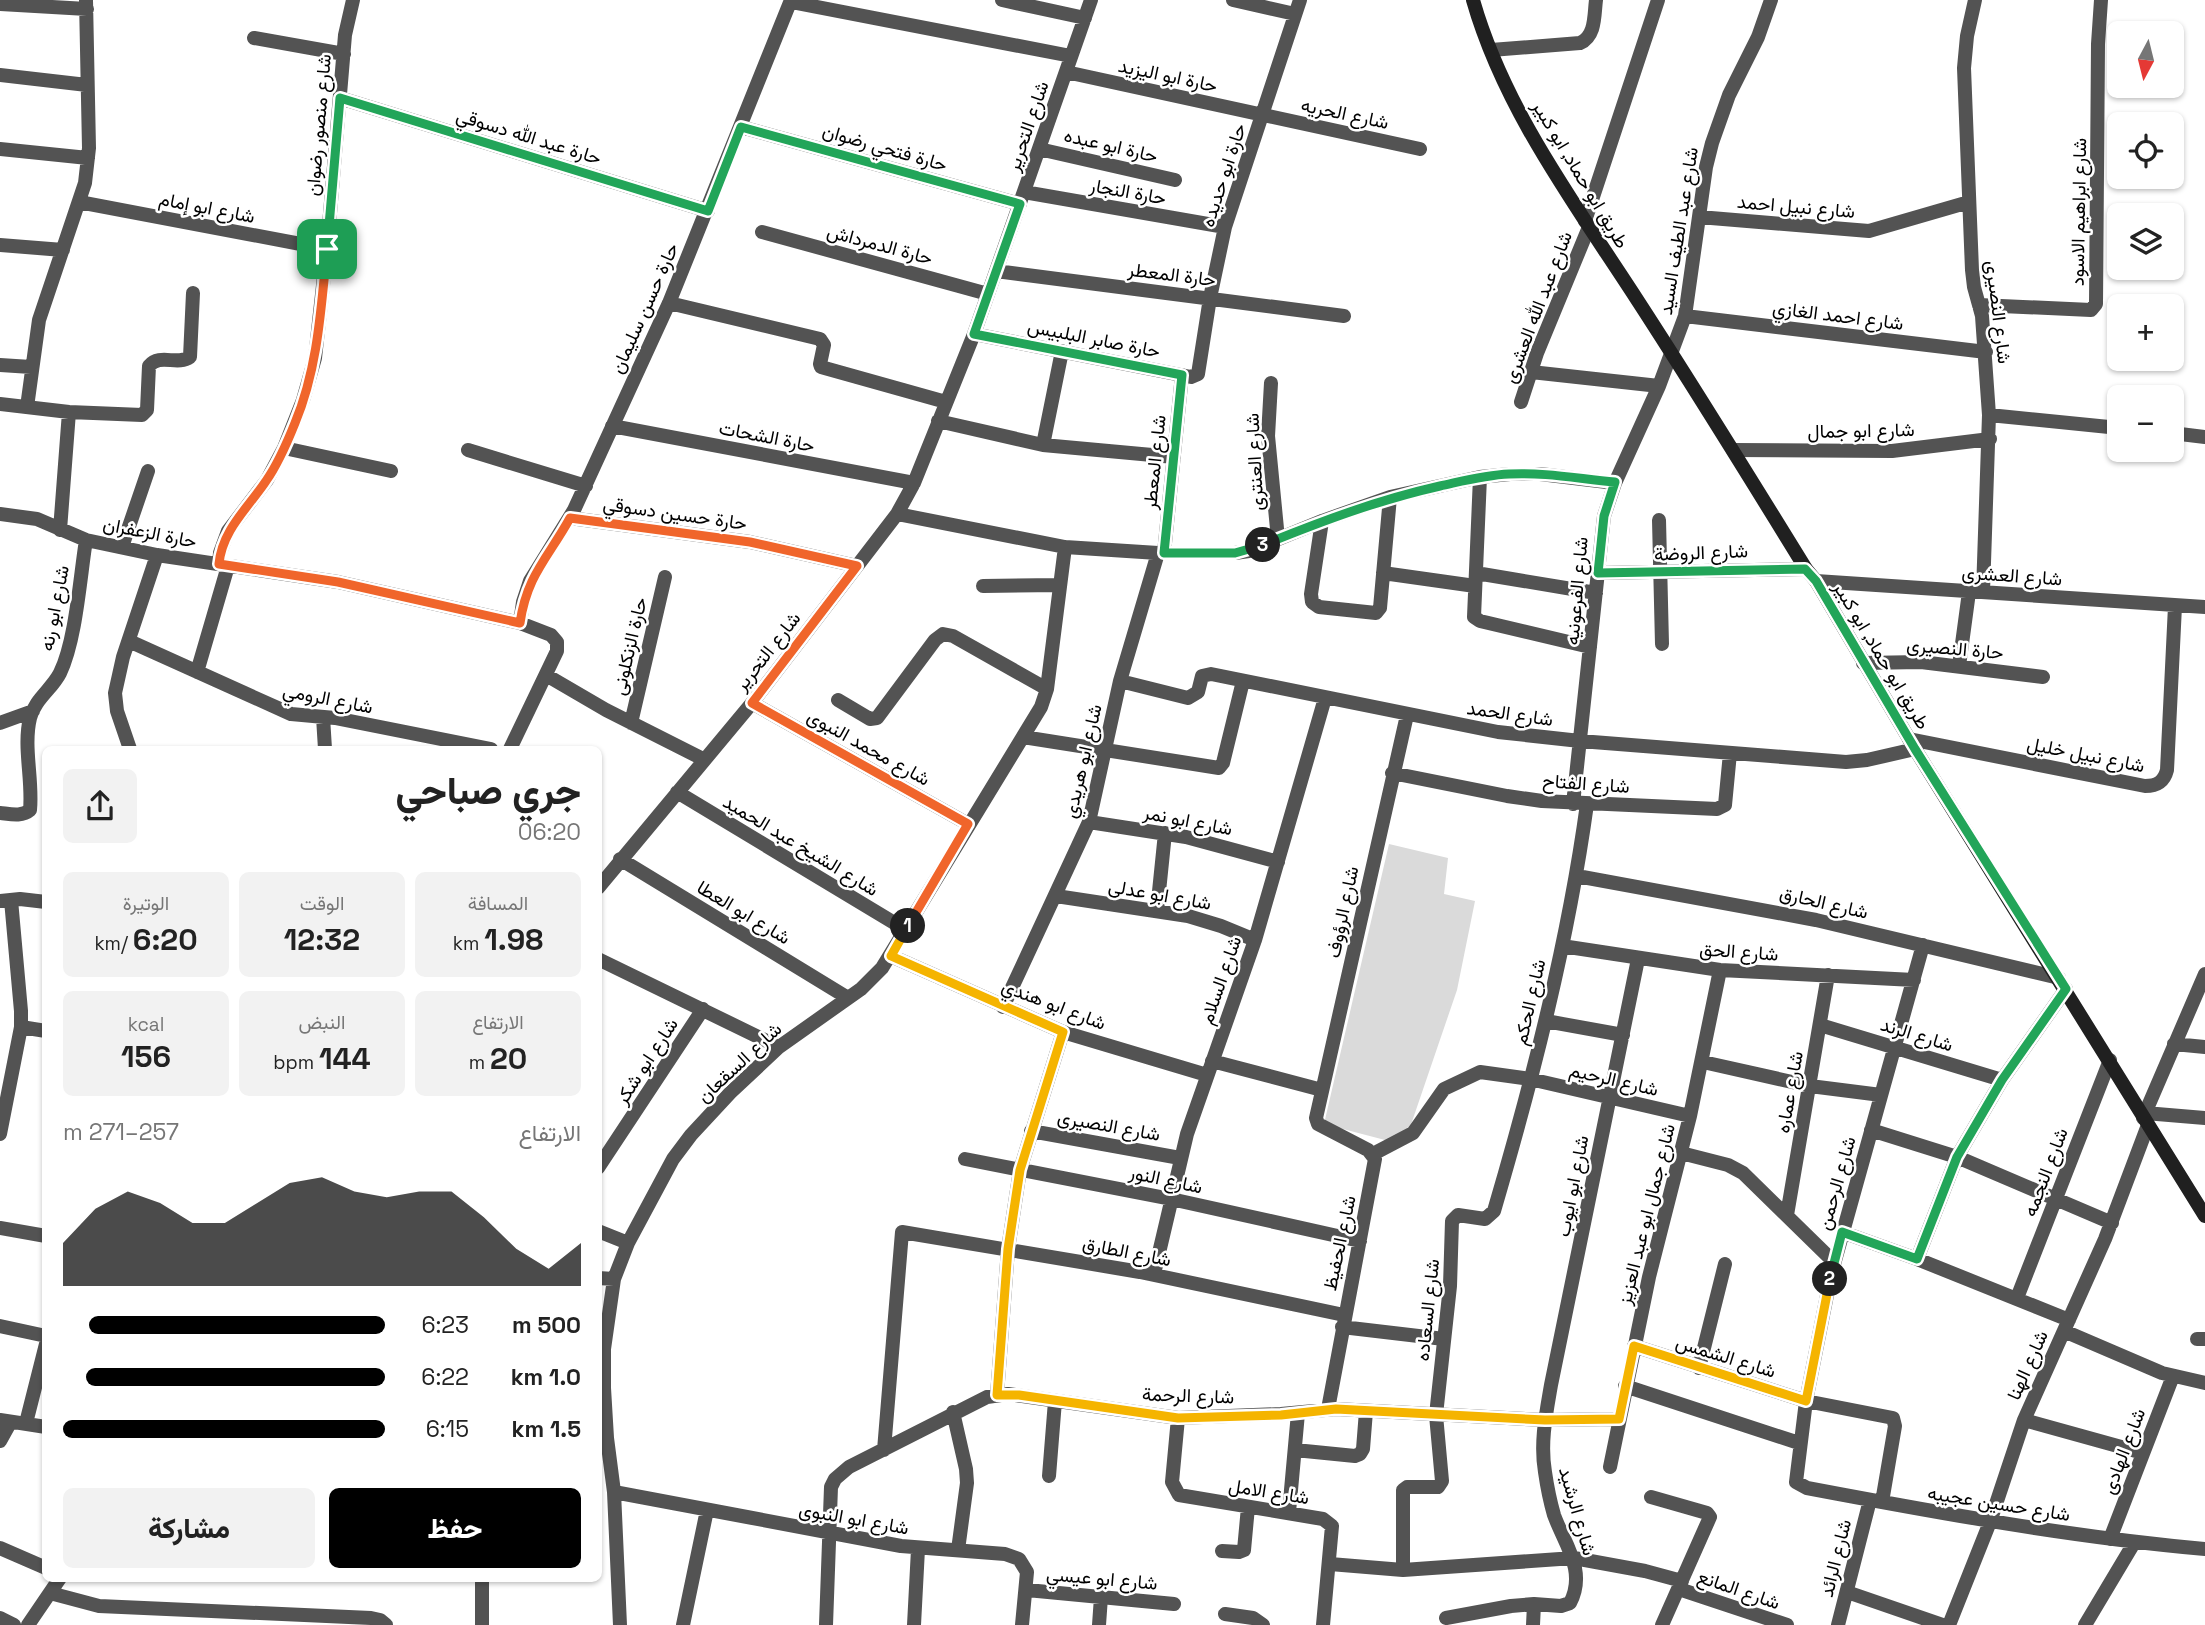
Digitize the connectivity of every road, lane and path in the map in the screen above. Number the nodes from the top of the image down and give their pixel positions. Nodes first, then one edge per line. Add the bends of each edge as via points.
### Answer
1 (353, 0) edge
2 (1002, 0) edge
3 (1091, 0) edge
4 (1233, 0) edge
5 (1473, 0) edge
6 (1596, 0) edge
7 (1658, 0) edge
8 (1771, 0) edge
9 (1975, 0) edge
10 (2101, 0) edge
11 (791, 1) edge
12 (0, 4) edge
13 (87, 5) edge
14 (1297, 7) edge
15 (1085, 18) junction
16 (254, 38) dead end
17 (1491, 50) junction
18 (344, 54) junction
19 (1071, 56) junction
20 (1066, 72) junction
21 (0, 75) edge
22 (87, 85) junction
23 (340, 98) junction
24 (1262, 115) junction
25 (741, 127) junction
26 (0, 149) edge
27 (1039, 149) junction
28 (1420, 149) dead end
29 (88, 158) junction
30 (1175, 180) dead end
31 (1022, 198) junction
32 (79, 202) junction
33 (1969, 202) junction
34 (708, 211) junction
35 (1699, 217) junction
36 (1587, 224) junction
37 (1225, 228) junction
38 (762, 232) dead end
39 (0, 245) edge
40 (327, 249) junction
41 (63, 250) junction
42 (996, 271) junction
43 (193, 293) dead end
44 (988, 294) junction
45 (1210, 298) junction
46 (669, 303) junction
47 (1979, 305) junction
48 (1344, 316) dead end
49 (1685, 316) junction
50 (974, 334) junction
51 (1062, 351) junction
52 (1986, 352) junction
53 (1672, 353) junction
54 (0, 365) edge
55 (31, 367) junction
56 (1201, 367) joint
57 (1531, 372) junction
58 (1182, 375) junction
59 (1271, 383) dead end
60 (1659, 386) junction
61 (1521, 401) dead end
62 (946, 402) junction
63 (0, 404) edge
64 (27, 407) junction
65 (69, 412) junction
66 (1989, 415) junction
67 (938, 421) junction
68 (612, 426) junction
69 (2107, 427) edge
70 (2184, 434) edge
71 (2205, 437) edge
72 (1990, 439) junction
73 (1043, 445) junction
74 (284, 448) junction
75 (468, 450) dead end
76 (1733, 450) junction
77 (1174, 457) junction
78 (148, 471) dead end
79 (391, 471) dead end
80 (1480, 477) junction
81 (1615, 482) junction
82 (914, 483) junction
83 (586, 486) junction
84 (1390, 497) junction
85 (0, 514) edge
86 (897, 514) junction
87 (570, 518) junction
88 (1659, 520) dead end
89 (1322, 521) junction
90 (60, 530) junction
91 (1278, 539) junction
92 (86, 540) junction
93 (122, 547) junction
94 (1065, 547) junction
95 (1161, 553) junction
96 (157, 555) junction
97 (224, 565) junction
98 (857, 566) junction
99 (1805, 569) junction
100 (1383, 573) junction
101 (1598, 573) junction
102 (1661, 573) junction
103 (664, 576) dead end
104 (1476, 580) junction
105 (1816, 581) junction
106 (1059, 585) junction
107 (983, 586) dead end
108 (1976, 592) junction
109 (1596, 593) junction
110 (2175, 606) junction
111 (2205, 607) edge
112 (520, 623) junction
113 (129, 640) junction
114 (1662, 644) dead end
115 (1590, 647) junction
116 (1863, 663) junction
117 (1959, 666) junction
118 (197, 672) junction
119 (546, 675) junction
120 (2043, 677) dead end
121 (1120, 681) junction
122 (1243, 681) junction
123 (1047, 689) junction
124 (1325, 698) junction
125 (838, 700) dead end
126 (752, 703) junction
127 (33, 711) junction
128 (1407, 715) junction
129 (323, 717) junction
130 (0, 723) edge
131 (631, 723) junction
132 (1023, 737) junction
133 (1580, 741) junction
134 (1912, 744) junction
135 (129, 746) edge
136 (325, 746) edge
137 (475, 746) edge
138 (511, 746) edge
139 (1105, 751) junction
140 (1730, 753) junction
141 (703, 759) junction
142 (1392, 773) junction
143 (677, 792) junction
144 (1580, 804) junction
145 (0, 813) edge
146 (1089, 822) junction
147 (968, 824) junction
148 (1165, 833) junction
149 (620, 859) junction
150 (1278, 862) junction
151 (1577, 876) junction
152 (602, 880) edge
153 (1056, 896) junction
154 (6, 900) edge
155 (42, 902) edge
156 (1157, 911) junction
157 (906, 930) junction
158 (1255, 940) junction
159 (1923, 945) junction
160 (1562, 946) junction
161 (891, 956) junction
162 (1638, 959) junction
163 (602, 961) edge
164 (1720, 970) junction
165 (2205, 974) edge
166 (1828, 975) junction
167 (1914, 980) junction
168 (2062, 984) junction
169 (848, 998) junction
170 (1003, 1007) junction
171 (703, 1009) junction
172 (1546, 1021) junction
173 (1820, 1025) junction
174 (20, 1027) junction
175 (42, 1030) edge
176 (1063, 1032) junction
177 (1623, 1035) junction
178 (2174, 1044) junction
179 (779, 1047) junction
180 (1895, 1047) junction
181 (2205, 1047) edge
182 (2110, 1060) junction
183 (1703, 1062) junction
184 (1210, 1068) junction
185 (1530, 1079) junction
186 (2002, 1080) junction
187 (1810, 1086) junction
188 (1322, 1090) junction
189 (1881, 1095) junction
190 (1610, 1098) junction
191 (1690, 1116) junction
192 (2146, 1118) junction
193 (2205, 1118) edge
194 (1871, 1130) junction
195 (1031, 1131) junction
196 (0, 1134) edge
197 (1681, 1153) junction
198 (1373, 1154) junction
199 (1957, 1157) junction
200 (965, 1158) dead end
201 (1180, 1158) junction
202 (602, 1162) edge
203 (1020, 1170) junction
204 (2199, 1197) edge
205 (2056, 1198) junction
206 (1171, 1199) junction
207 (1787, 1215) junction
208 (1460, 1216) joint
209 (2205, 1216) edge
210 (2112, 1223) junction
211 (0, 1228) edge
212 (1842, 1232) junction
213 (602, 1233) edge
214 (42, 1235) edge
215 (1360, 1241) junction
216 (628, 1243) junction
217 (1008, 1249) junction
218 (1917, 1259) junction
219 (1834, 1262) junction
220 (1724, 1264) dead end
221 (1154, 1274) junction
222 (602, 1278) edge
223 (614, 1279) junction
224 (2017, 1298) junction
225 (1343, 1321) junction
226 (2066, 1325) junction
227 (0, 1326) edge
228 (602, 1329) edge
229 (42, 1335) edge
230 (1444, 1339) junction
231 (1634, 1346) junction
232 (42, 1360) edge
233 (1699, 1368) junction
234 (2173, 1376) junction
235 (2205, 1383) edge
236 (1625, 1386) junction
237 (997, 1395) junction
238 (1055, 1401) junction
239 (1806, 1401) junction
240 (1328, 1409) junction
241 (1366, 1411) junction
242 (953, 1412) junction
243 (1298, 1413) junction
244 (1436, 1415) junction
245 (1890, 1416) joint
246 (1178, 1418) junction
247 (1619, 1419) junction
248 (1545, 1420) junction
249 (2024, 1420) junction
250 (5, 1421) edge
251 (26, 1423) junction
252 (42, 1426) edge
253 (603, 1438) edge
254 (0, 1441) edge
255 (1799, 1443) junction
256 (884, 1450) junction
257 (1295, 1450) junction
258 (2143, 1453) junction
259 (1610, 1467) dead end
260 (1049, 1476) dead end
261 (1796, 1476) joint
262 (614, 1492) junction
263 (1651, 1497) dead end
264 (1876, 1501) junction
265 (1248, 1507) junction
266 (707, 1510) junction
267 (1289, 1512) junction
268 (1990, 1522) junction
269 (830, 1534) junction
270 (2110, 1539) junction
271 (2134, 1543) junction
272 (0, 1548) edge
273 (918, 1549) junction
274 (2205, 1549) edge
275 (958, 1550) junction
276 (1222, 1551) dead end
277 (1574, 1559) junction
278 (1330, 1564) junction
279 (42, 1566) edge
280 (1403, 1570) junction
281 (57, 1582) edge
282 (482, 1582) edge
283 (1681, 1585) junction
284 (1027, 1590) junction
285 (1847, 1592) junction
286 (50, 1593) junction
287 (1101, 1597) junction
288 (1174, 1604) dead end
289 (1534, 1604) junction
290 (1225, 1614) dead end
291 (0, 1618) edge
292 (1446, 1618) dead end
293 (14, 1625) edge
294 (28, 1625) edge
295 (386, 1625) edge
296 (482, 1625) edge
297 (620, 1625) edge
298 (683, 1625) edge
299 (826, 1625) edge
300 (914, 1625) edge
301 (1022, 1625) edge
302 (1099, 1625) edge
303 (1263, 1625) edge
304 (1323, 1625) edge
305 (1533, 1625) edge
306 (1662, 1625) edge
307 (1787, 1625) edge
308 (1838, 1625) edge
309 (1946, 1625) edge
310 (2085, 1625) edge

1 - 18 street, شارع منصور رضوان
2 - 15 street
3 - 15 street, شارع التحرير
4 - 14 street
5 - 17 main road, طريق ابو حماد, ابو كبير
6 - 17 street via 1590,35 1580,43
7 - 36 street, شارع عبد الله العشرى
8 - 35 street, شارع عبد الطيف السيد via 1719,119
9 - 33 street, شارع النصيرى via 1964,76
10 - 47 street, شارع ابراهيم الاسود via 2096,304 2091,310
11 - 19 street
11 - 25 street, حارة حسن سليمان
12 - 13 street
13 - 22 street
14 - 24 street, حارة ابو حديده
15 - 19 street, شارع التحرير
16 - 18 street
17 - 36 main road, طريق ابو حماد, ابو كبير via 1546,159
18 - 23 street, شارع منصور رضوان
19 - 20 street, شارع التحرير
20 - 24 street, حارة ابو اليزيد
20 - 27 street, شارع التحرير
21 - 22 street
22 - 29 street
23 - 34 street, حارة عبد الله دسوقي
23 - 40 street, شارع منصور رضوان
24 - 28 street, شارع الحريه
24 - 37 street, حارة ابو حديده
25 - 31 street, حارة فتحي رضوان
25 - 34 street, حارة حسن سليمان
26 - 29 street
27 - 30 street, حارة ابو عبده
27 - 31 street, شارع التحرير
29 - 32 street
31 - 37 street, حارة النجار
31 - 42 street, شارع التحرير
32 - 40 street, شارع ابو إمام
32 - 41 street
33 - 35 street, شارع نبيل احمد via 1869,231
33 - 47 street, شارع النصيرى via 1972,270
34 - 46 street, حارة حسن سليمان
35 - 49 street, شارع عبد الطيف السيد
36 - 53 main road, طريق ابو حماد, ابو كبير
36 - 57 street, شارع عبد الله العشرى
37 - 45 street, حارة ابو حديده
38 - 44 street, حارة الدمرداش
39 - 41 street
40 - 74 street, شارع منصور رضوان via 315,358
41 - 55 street via 39,320
42 - 44 street, شارع التحرير
42 - 45 street, حارة المعطر
43 - 65 street via 190,357 151,362 145,413
44 - 50 street, شارع التحرير
45 - 48 street, حارة المعطر
45 - 56 street, حارة ابو حديده
46 - 62 street via 820,339 824,345 821,366
46 - 68 street, حارة حسن سليمان
47 - 52 street, شارع النصيرى
49 - 52 street, شارع احمد الغازي
49 - 53 street, شارع عبد الطيف السيد
50 - 51 street, حارة صابر البلبيس
50 - 62 street, شارع التحرير
51 - 58 street, حارة صابر البلبيس
51 - 73 street
52 - 66 street, شارع النصيرى
53 - 60 street, شارع الفرعونيه
53 - 76 main road, طريق ابو حماد, ابو كبير
54 - 55 street
55 - 64 street
56 - 58 street, حارة صابر البلبيس via 1195,376
57 - 60 street
57 - 61 street, شارع عبد الله العشرى
58 - 77 street, شارع المعطر
59 - 91 street, شارع العنترى via 1268,436
60 - 81 street, شارع الفرعونيه
62 - 67 street, شارع التحرير
63 - 64 street
64 - 65 street
65 - 90 street
66 - 69 street
66 - 72 street, شارع النصيرى
67 - 73 street
67 - 82 street, شارع التحرير
68 - 82 street, حارة الشحات
68 - 83 street, حارة حسن سليمان
70 - 71 street
72 - 76 street, شارع ابو جمال via 1892,451
72 - 108 street, شارع النصيرى
73 - 77 street
74 - 79 street
74 - 97 street, شارع منصور رضوان via 267,480 228,531 220,553
75 - 83 street
76 - 99 main road, طريق ابو حماد, ابو كبير
77 - 95 street, شارع المعطر
78 - 93 street
80 - 81 street via 1540,474
80 - 84 street
80 - 104 street
81 - 101 street, شارع الفرعونيه via 1604,516
82 - 86 street, شارع التحرير
83 - 87 street, حارة حسن سليمان
84 - 89 street
84 - 100 street
85 - 90 street, حارة الزعفران via 37,519
86 - 94 street
86 - 98 street, شارع التحرير
87 - 98 street, حارة حسين دسوقي via 750,542
87 - 112 street, حارة حسن سليمان via 530,581
88 - 102 street
89 - 91 street
89 - 100 street via 1312,602 1319,607 1376,613
90 - 92 street, حارة الزعفران
91 - 95 street via 1235,553
92 - 93 street, حارة الزعفران
92 - 127 street, شارع ابو رنه via 68,648 59,673
93 - 96 street, حارة الزعفران
94 - 95 street
94 - 106 street, شارع السقعان
95 - 121 street, شارع ابو هريدي
96 - 97 street, حارة الزعفران
96 - 113 street
97 - 112 street, حارة الزعفران via 338,582
97 - 118 street, شارع منصور رضوان
98 - 126 street, شارع التحرير
99 - 102 street, شارع الروضة
99 - 105 main road, طريق ابو حماد, ابو كبير
100 - 104 street
101 - 102 street, شارع الروضة
101 - 109 street, شارع الفرعونيه
102 - 114 street
103 - 131 street, حارة الزنكلونى
104 - 109 street
104 - 115 street via 1476,620
105 - 108 street, شارع العشرى
105 - 116 main road, طريق ابو حماد, ابو كبير
106 - 107 street
106 - 123 street, شارع السقعان
108 - 110 street, شارع العشرى
108 - 117 street, شارع النصيرى
109 - 115 street, شارع الفرعونيه
110 - 111 street, شارع العشرى
110 - 134 street, شارع نبيل خليل via 2167,770 2160,783 2145,786
112 - 119 street, حارة الزعفران via 557,642
113 - 118 street, شارع الرومي
113 - 135 street via 115,693
115 - 133 street, شارع الفرعونيه
116 - 117 street, حارة النصيرى
116 - 134 main road, طريق ابو حماد, ابو كبير
117 - 120 street, حارة النصيرى
118 - 129 street, شارع الرومي via 276,709
119 - 131 street
119 - 138 street
121 - 122 street, شارع الحمد via 1188,698 1198,692 1205,674
121 - 139 street, شارع ابو هريدي
122 - 124 street, شارع الحمد
122 - 139 street via 1219,768
123 - 125 street via 943,634 877,719
123 - 132 street, شارع السقعان
124 - 128 street, شارع الحمد
124 - 150 street, شارع السلام
126 - 141 street, شارع التحرير
126 - 147 street, شارع محمد النبوى
127 - 130 street
127 - 145 street, شارع ابو رنه via 28,732 30,810 19,815
128 - 133 street, شارع الحمد
128 - 142 street, شارع الرؤوف
129 - 136 street
129 - 137 street, شارع الرومي
131 - 141 street
132 - 139 street
132 - 147 street, شارع السقعان
133 - 140 street, شارع الحمد
133 - 144 street, شارع الفرعونيه
134 - 140 street, شارع الحمد via 1867,760 1846,762
134 - 168 main road, طريق ابو حماد, ابو كبير
139 - 146 street, شارع ابو هريدي
140 - 144 street, شارع الفتاح via 1721,809
141 - 143 street, شارع التحرير
142 - 144 street, شارع الفتاح via 1507,796
142 - 188 street, شارع الرؤوف
143 - 149 street, شارع التحرير
143 - 157 street, شارع الشيخ عبد الحميد
144 - 151 street, شارع الحكم
146 - 148 street, شارع ابو نمر
146 - 153 street, شارع ابو هريدي
147 - 157 street, شارع السقعان
148 - 150 street, شارع ابو نمر
148 - 156 street
149 - 152 street, شارع التحرير
149 - 169 street, شارع ابو العطا
150 - 158 street, شارع السلام
151 - 159 street, شارع الحارق via 1769,910
151 - 160 street, شارع الحكم
153 - 156 street, شارع ابو عدلى
153 - 170 street, شارع ابو هريدي
154 - 155 street
154 - 174 street
156 - 158 street, شارع ابو عدلى via 1205,920
157 - 161 street, شارع السقعان
158 - 184 street, شارع السلام
159 - 167 street, شارع الرحمن
159 - 168 street, شارع الحارق
160 - 162 street, شارع الحق
160 - 172 street, شارع الحكم
161 - 169 street, شارع السقعان via 872,980
161 - 170 street, شارع ابو هندي
162 - 164 street, شارع الحق
162 - 177 street, شارع ابو ايوب
163 - 171 street
164 - 166 street, شارع الحق
164 - 183 street, شارع جمال ابو عبد العزيز
165 - 178 street, شارع الهنا
166 - 167 street, شارع الحق
166 - 173 street, شارع عماره
167 - 180 street, شارع الرحمن
168 - 182 main road, طريق ابو حماد, ابو كبير
168 - 186 street
169 - 179 street, شارع السقعان
170 - 176 street, شارع ابو هندي
171 - 179 street
171 - 202 street, شارع ابو شكر
172 - 177 street
172 - 185 street, شارع الحكم
173 - 180 street, شارع الرند
173 - 187 street, شارع عماره
174 - 175 street
174 - 196 street
176 - 184 street, شارع ابو هندي
176 - 195 street
177 - 190 street, شارع ابو ايوب
178 - 181 street
178 - 192 street, شارع الهنا
179 - 216 street, شارع السقعان via 691,1135
180 - 186 street, شارع الرند
180 - 189 street, شارع الرحمن
182 - 192 main road, طريق ابو حماد, ابو كبير
182 - 205 street, شارع النجمه
183 - 187 street
183 - 191 street, شارع جمال ابو عبد العزيز
184 - 188 street, شارع ابو هندي
184 - 201 street, شارع السلام
185 - 190 street, شارع الرحيم
185 - 198 street, شارع الرحيم via 1479,1072 1463,1078 1444,1089 1413,1133
185 - 208 street, شارع الحكم via 1491,1216
186 - 199 street
187 - 189 street
187 - 207 street, شارع عماره
188 - 198 street, شارع الرؤوف via 1318,1124
189 - 194 street, شارع الرحمن
190 - 191 street, شارع الرحيم
190 - 248 street, شارع ابو ايوب
191 - 197 street, شارع جمال ابو عبد العزيز
192 - 193 street
192 - 204 main road, طريق ابو حماد, ابو كبير
192 - 210 street, شارع الهنا
194 - 199 street
194 - 212 street, شارع الرحمن
195 - 201 street, شارع النصيرى
195 - 203 street
197 - 207 street via 1728,1164
197 - 231 street, شارع جمال ابو عبد العزيز
198 - 215 street, شارع الحفيظ
199 - 205 street
199 - 218 street
200 - 203 street, شارع النور
201 - 206 street, شارع السلام
203 - 206 street, شارع النور
203 - 217 street
204 - 209 main road, طريق ابو حماد, ابو كبير
205 - 210 street
205 - 224 street, شارع النجمه
206 - 215 street, شارع النور
206 - 221 street, شارع السلام
207 - 219 street
208 - 230 street, شارع السعاده via 1452,1221
210 - 226 street, شارع الهنا
211 - 214 street
212 - 218 street
212 - 219 street, شارع الرحمن
213 - 216 street
215 - 225 street, شارع الحفيظ
216 - 223 street, شارع السقعان
217 - 221 street, شارع الطارق
217 - 237 street
217 - 256 street, شارع الطارق via 902,1232
218 - 224 street
219 - 239 street, شارع الرحمن
220 - 233 street
221 - 225 street, شارع الطارق
222 - 223 street
223 - 228 street, شارع السقعان
224 - 226 street
225 - 230 street, شارع الطارق
225 - 240 street, شارع الحفيظ
226 - 234 street
226 - 249 street, شارع الهنا
227 - 229 street
228 - 253 street, شارع السقعان
230 - 244 street, شارع السعاده
231 - 233 street, شارع الشمس
231 - 236 street, شارع جمال ابو عبد العزيز
232 - 251 street
233 - 239 street, شارع الشمس
234 - 235 street
234 - 258 street, شارع الهادى
236 - 247 street, شارع جمال ابو عبد العزيز
236 - 255 street
237 - 238 street, شارع الرحمة
237 - 242 street, شارع الرحمة
238 - 246 street, شارع الرحمة
238 - 260 street
239 - 245 street, شارع الشمس
239 - 255 street, شارع الرحمن
240 - 241 street, شارع الرحمة
240 - 243 street, شارع الرحمة
241 - 244 street, شارع الرحمة
241 - 257 street via 1360,1454
242 - 256 street, شارع الرحمة
242 - 275 street via 967,1483
243 - 246 street, شارع الرحمة
243 - 257 street
244 - 248 street, شارع الرحمة
244 - 280 street, شارع السعاده via 1443,1481 1438,1487 1403,1490
245 - 264 street, شارع الرائد via 1896,1423
246 - 265 street, شارع الامل via 1175,1492
247 - 248 street, شارع الرحمة
247 - 259 street, شارع جمال ابو عبد العزيز
248 - 277 street, شارع الرشيد via 1543,1454 1551,1504
249 - 258 street
249 - 268 street, شارع الهنا
250 - 251 street
250 - 254 street
251 - 252 street
253 - 262 street, شارع السقعان
255 - 261 street, شارع الرحمن
256 - 269 street, شارع الرحمة via 835,1479
257 - 267 street
258 - 270 street, شارع الهادى
261 - 264 street, شارع حسين عجيبه via 1803,1487
262 - 266 street, شارع ابو النبوى
262 - 297 street, شارع السقعان
263 - 283 street via 1707,1513 1710,1519
264 - 268 street, شارع حسين عجيبه
264 - 285 street, شارع الرائد
265 - 267 street, شارع الامل
265 - 276 street via 1244,1550
266 - 269 street, شارع ابو النبوى
266 - 298 street
267 - 278 street, شارع الامل via 1330,1523 1334,1530
268 - 270 street, شارع حسين عجيبه
268 - 309 street, شارع الهنا
269 - 273 street, شارع ابو النبوى
269 - 299 street
270 - 271 street, شارع حسين عجيبه
271 - 274 street, شارع حسين عجيبه
271 - 310 street
272 - 279 street
273 - 275 street, شارع ابو النبوى
273 - 300 street
275 - 284 street, شارع ابو النبوى via 991,1551 1020,1559 1027,1572
277 - 280 street, شارع المانع
277 - 283 street, شارع المانع via 1645,1571
277 - 289 street, شارع الرشيد via 1570,1603
278 - 280 street, شارع المانع
278 - 304 street, شارع الامل
281 - 286 street
282 - 296 street
283 - 306 street
283 - 307 street, شارع المانع
284 - 287 street, شارع ابو عيسي
284 - 301 street, شارع ابو النبوى
285 - 308 street, شارع الرائد
285 - 309 street
286 - 294 street
286 - 295 street via 99,1606 371,1618
287 - 288 street, شارع ابو عيسي
287 - 302 street
289 - 292 street
289 - 305 street
290 - 303 street via 1253,1618
291 - 293 street

